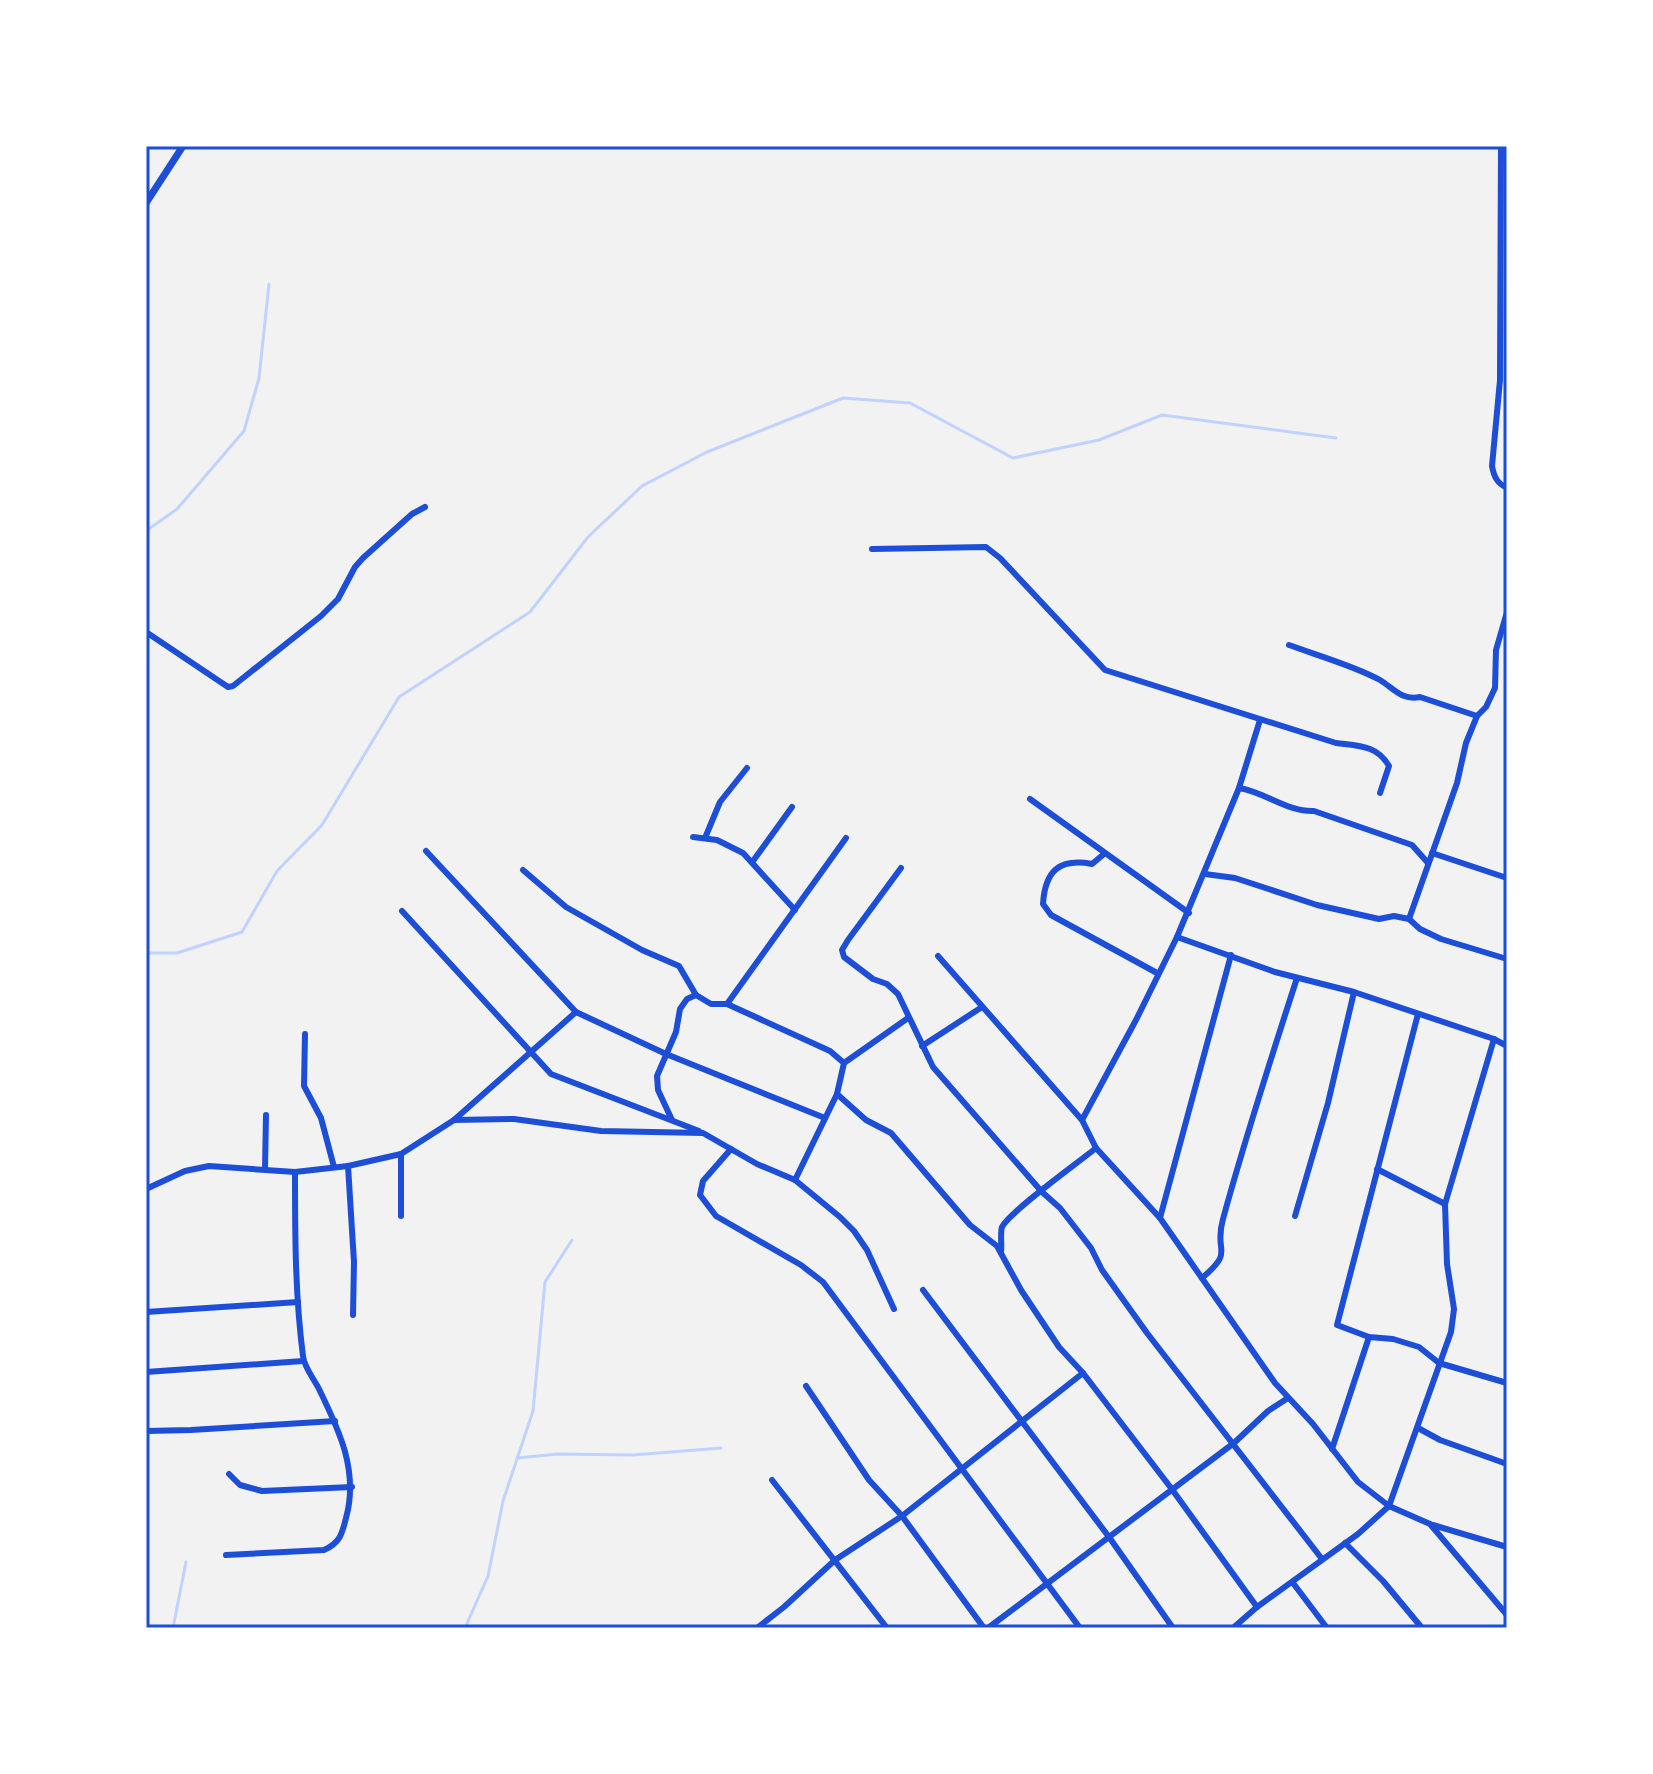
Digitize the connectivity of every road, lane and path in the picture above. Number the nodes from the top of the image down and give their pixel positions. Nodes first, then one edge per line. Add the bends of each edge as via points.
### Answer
1 (183, 146) edge
2 (1501, 146) edge
3 (1505, 162) edge
4 (146, 203) edge
5 (1504, 226) edge
6 (1507, 292) edge
7 (1499, 293) junction
8 (1497, 430) junction
9 (1507, 430) edge
10 (1507, 488) edge
11 (425, 507) dead end
12 (872, 549) dead end
13 (1507, 612) edge
14 (146, 632) edge
15 (1498, 641) junction
16 (1507, 643) edge
17 (1289, 645) dead end
18 (1477, 716) junction
19 (1260, 720) junction
20 (747, 768) dead end
21 (1239, 788) junction
22 (1380, 793) dead end
23 (1030, 799) dead end
24 (792, 807) dead end
25 (693, 837) dead end
26 (705, 838) junction
27 (846, 838) dead end
28 (426, 851) dead end
29 (1432, 853) junction
30 (1104, 854) junction
31 (753, 861) junction
32 (1428, 863) junction
33 (901, 868) dead end
34 (523, 870) dead end
35 (1205, 874) junction
36 (1507, 878) edge
37 (795, 910) junction
38 (402, 911) dead end
39 (1189, 913) junction
40 (1409, 919) junction
41 (1183, 926) junction
42 (1177, 937) junction
43 (1194, 943) junction
44 (1231, 955) junction
45 (938, 956) dead end
46 (1507, 959) edge
47 (1157, 973) junction
48 (1297, 978) junction
49 (1354, 992) junction
50 (696, 995) junction
51 (727, 1004) junction
52 (982, 1007) junction
53 (576, 1012) junction
54 (1418, 1014) junction
55 (908, 1018) junction
56 (305, 1034) dead end
57 (1494, 1039) junction
58 (922, 1046) junction
59 (1507, 1046) edge
60 (530, 1053) junction
61 (666, 1054) junction
62 (844, 1063) junction
63 (837, 1094) junction
64 (266, 1115) dead end
65 (825, 1118) junction
66 (454, 1120) junction
67 (672, 1120) junction
68 (1082, 1120) junction
69 (703, 1133) junction
70 (1096, 1148) junction
71 (731, 1149) junction
72 (401, 1154) junction
73 (348, 1166) junction
74 (334, 1167) junction
75 (265, 1169) junction
76 (1377, 1169) junction
77 (295, 1172) junction
78 (795, 1180) junction
79 (146, 1189) edge
80 (1042, 1192) junction
81 (1445, 1204) junction
82 (401, 1216) dead end
83 (1295, 1216) dead end
84 (1160, 1218) junction
85 (1001, 1252) junction
86 (1202, 1278) junction
87 (923, 1290) dead end
88 (298, 1302) junction
89 (894, 1309) dead end
90 (146, 1312) edge
91 (353, 1315) dead end
92 (1369, 1337) junction
93 (303, 1361) junction
94 (1439, 1363) junction
95 (146, 1372) edge
96 (1083, 1373) junction
97 (1507, 1383) edge
98 (806, 1386) dead end
99 (1288, 1398) junction
100 (1021, 1420) junction
101 (335, 1421) junction
102 (1418, 1428) junction
103 (146, 1431) edge
104 (1234, 1443) junction
105 (1332, 1449) junction
106 (1507, 1464) edge
107 (960, 1468) junction
108 (229, 1474) dead end
109 (772, 1480) dead end
110 (352, 1487) junction
111 (1171, 1488) junction
112 (1389, 1506) junction
113 (902, 1516) junction
114 (1430, 1524) junction
115 (1109, 1537) junction
116 (1345, 1543) junction
117 (1507, 1547) edge
118 (226, 1555) dead end
119 (1322, 1559) junction
120 (835, 1560) junction
121 (1047, 1583) junction
122 (1293, 1583) junction
123 (1257, 1607) junction
124 (1507, 1615) edge
125 (757, 1628) edge
126 (887, 1628) edge
127 (986, 1628) edge
128 (1080, 1628) edge
129 (1173, 1628) edge
130 (1233, 1628) edge
131 (1327, 1628) edge
132 (1422, 1628) edge

1 - 4 street
2 - 3 street
3 - 5 street
5 - 7 street
6 - 7 street
7 - 8 street
8 - 9 street
8 - 10 street via 1492,466 1500,485
11 - 14 street via 363,558 321,616 233,686
12 - 19 street via 986,547 1105,670
13 - 15 street
15 - 16 street
15 - 18 street via 1495,688
17 - 18 street via 1381,681 1398,694
18 - 29 street
19 - 21 street
19 - 22 street via 1336,743 1370,747 1389,766
20 - 26 street via 720,802
21 - 32 street via 1412,845
21 - 35 street
23 - 30 street
24 - 31 street
25 - 26 street
26 - 31 street via 731,846
27 - 37 street
28 - 53 street
29 - 32 street
29 - 36 street
30 - 39 street
30 - 47 street via 1092,864 1069,862 1054,869 1043,904 1051,915
31 - 37 street
32 - 40 street
33 - 55 street via 842,950 844,957 898,994
34 - 50 street via 566,907 679,966
35 - 39 street
35 - 40 street via 1235,878 1317,905
37 - 51 street
38 - 60 street
39 - 41 street
40 - 46 street via 1441,939
41 - 42 street
41 - 43 street
42 - 43 street
42 - 47 street
43 - 44 street
44 - 48 street
44 - 84 street
45 - 52 street
47 - 68 street
48 - 49 street
48 - 86 street via 1236,1166 1220,1230 1219,1264
49 - 54 street
49 - 83 street
50 - 51 street via 711,1004
50 - 61 street via 680,1009
51 - 62 street via 830,1051
52 - 58 street
52 - 68 street
53 - 60 street
53 - 61 street
54 - 57 street
54 - 76 street
55 - 58 street
55 - 62 street
56 - 74 street via 302,1078 321,1118
57 - 59 street
57 - 81 street
58 - 80 street via 933,1067
60 - 66 street
60 - 67 street via 559,1079
61 - 65 street
61 - 67 street via 657,1083
62 - 63 street
63 - 65 street
63 - 85 street via 866,1120 891,1133 970,1225
64 - 75 street
65 - 78 street
66 - 69 street via 514,1119 601,1131
66 - 72 street
67 - 69 street
68 - 70 street
69 - 71 street
70 - 80 street
70 - 84 street
71 - 78 street
71 - 107 street via 703,1181 700,1195 716,1216 823,1282
72 - 73 street
72 - 82 street
73 - 74 street
73 - 91 street
74 - 77 street
75 - 77 street
75 - 79 street via 209,1166
76 - 81 street
76 - 92 street via 1337,1325
77 - 88 street
78 - 89 street via 854,1231
80 - 85 street via 1004,1223
80 - 104 street via 1091,1248 1147,1333
81 - 94 street via 1454,1309
84 - 86 street
85 - 96 street via 1059,1347
86 - 99 street
87 - 100 street
88 - 90 street
88 - 93 street
92 - 94 street via 1419,1347
92 - 105 street
93 - 95 street
93 - 101 street
94 - 97 street
94 - 102 street
96 - 100 street
96 - 111 street
98 - 113 street via 869,1480
99 - 104 street
99 - 105 street
100 - 107 street
100 - 115 street
101 - 103 street
101 - 110 street
102 - 106 street
102 - 112 street
104 - 111 street
104 - 119 street
105 - 112 street via 1358,1482
107 - 113 street
107 - 121 street
108 - 110 street via 240,1485 262,1491
109 - 120 street
110 - 118 street via 335,1545
111 - 115 street
111 - 123 street
112 - 114 street
112 - 116 street
113 - 120 street
113 - 127 street
114 - 117 street
114 - 124 street
115 - 121 street
115 - 129 street
116 - 119 street
116 - 132 street
119 - 122 street
120 - 125 street
120 - 126 street
121 - 127 street
121 - 128 street
122 - 123 street
122 - 131 street
123 - 130 street

